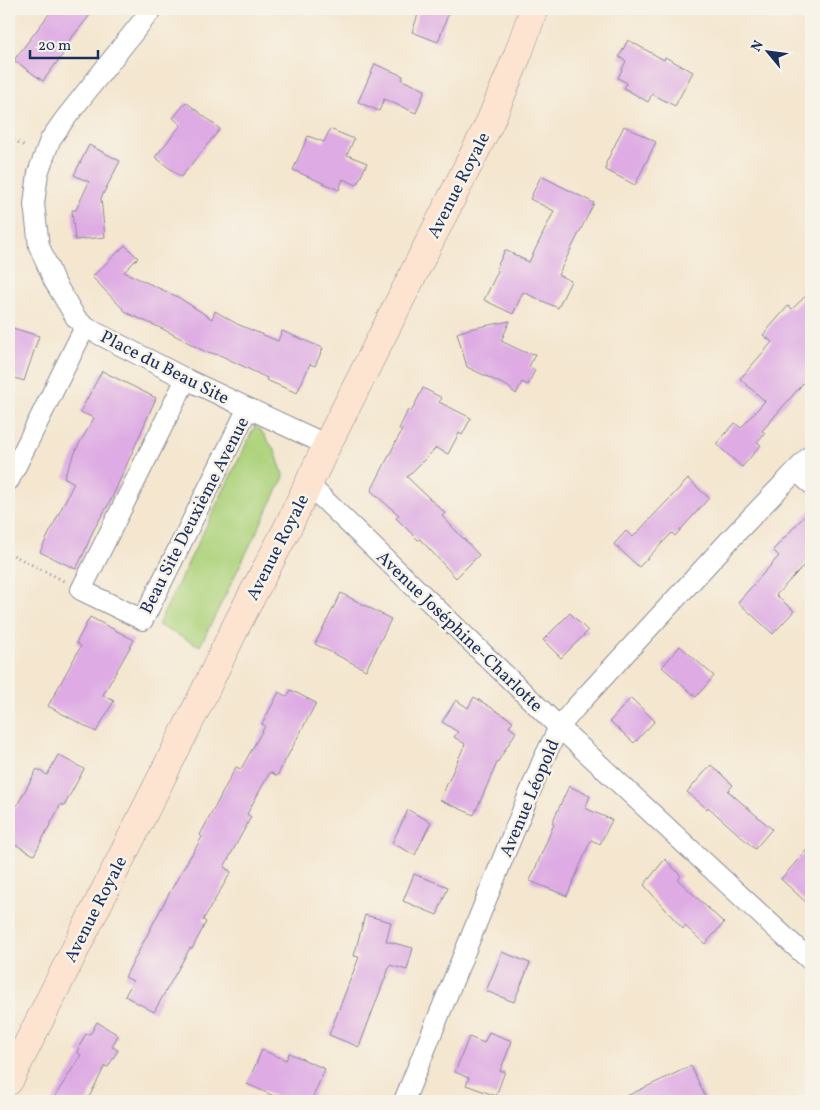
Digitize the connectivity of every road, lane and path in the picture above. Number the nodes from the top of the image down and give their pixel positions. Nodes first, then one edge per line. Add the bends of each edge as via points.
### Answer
1 (152, 9) edge
2 (534, 9) edge
3 (85, 327) junction
4 (186, 379) junction
5 (248, 408) junction
6 (327, 446) junction
7 (811, 455) edge
8 (796, 470) junction
9 (9, 480) edge
10 (308, 484) junction
11 (811, 484) edge
12 (9, 553) edge
13 (82, 590) junction
14 (559, 727) junction
15 (811, 961) edge
16 (9, 1080) edge
17 (404, 1101) edge

1 - 3 street via 50,140 38,173 34,204 39,246 54,281
2 - 6 street, Avenue Royale via 490,122
3 - 4 street, Place du Beau Site
3 - 9 street
4 - 5 street, Place du Beau Site
4 - 13 street
5 - 6 street, Place du Beau Site
5 - 13 street, Beau Site Deuxième Avenue via 143,620
6 - 10 street, Avenue Royale
7 - 8 street, Avenue Léopold
8 - 11 street
8 - 14 street, Avenue Léopold
10 - 14 street, Avenue Joséphine-Charlotte
10 - 16 street, Avenue Royale
12 - 13 path
14 - 15 street, Avenue Joséphine-Charlotte
14 - 17 street, Avenue Léopold

